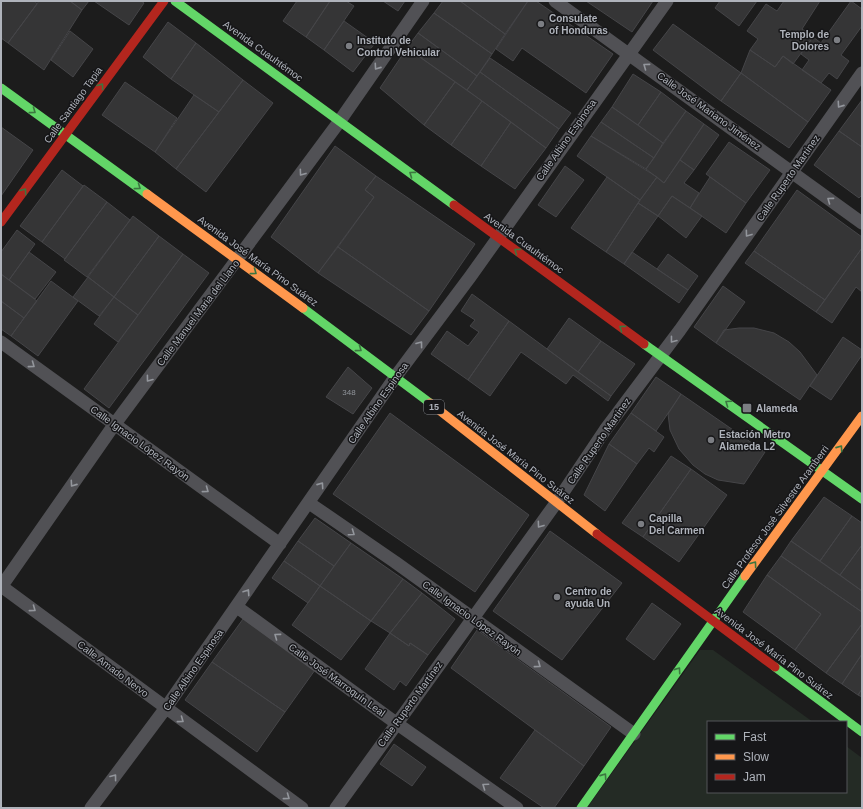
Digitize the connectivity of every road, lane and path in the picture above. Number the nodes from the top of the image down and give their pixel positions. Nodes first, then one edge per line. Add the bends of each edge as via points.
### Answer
1 (164, 1) edge
2 (176, 1) edge
3 (423, 1) edge
4 (555, 1) edge
5 (667, 1) edge
6 (630, 53) junction
7 (862, 73) edge
8 (1, 88) edge
9 (339, 122) junction
10 (66, 135) junction
11 (792, 173) junction
12 (1, 222) edge
13 (862, 223) edge
14 (498, 237) junction
15 (238, 260) junction
16 (1, 342) edge
17 (660, 356) junction
18 (396, 376) junction
19 (862, 416) edge
20 (114, 424) junction
21 (823, 471) junction
22 (862, 499) edge
23 (309, 503) junction
24 (556, 503) junction
25 (280, 544) junction
26 (1, 587) edge
27 (237, 606) junction
28 (472, 618) junction
29 (713, 621) junction
30 (165, 709) junction
31 (396, 723) junction
32 (862, 732) edge
33 (634, 734) junction
34 (91, 808) edge
35 (302, 808) edge
36 (336, 808) edge
37 (517, 808) edge
38 (581, 808) edge

10 -> 1 main road, Calle Santiago Tapia
2 - 9 main road, Avenida Cuauhtémoc
3 -> 9 street, Calle Manuel Maria del Llano
4 - 6 street, Calle José Mariano Jiménez
5 - 6 street, Calle Albino Espinosa
11 -> 6 street, Calle José Mariano Jiménez
6 - 14 street, Calle Albino Espinosa
7 -> 11 street, Calle Ruperto Martínez
8 -> 10 main road, Avenida José María Pino Suárez / 15
14 -> 9 main road, Avenida Cuauhtémoc
9 -> 15 street, Calle Manuel Maria del Llano
12 -> 10 main road, Calle Santiago Tapia
10 -> 15 main road, Avenida José María Pino Suárez / 15
13 -> 11 street, Calle José Mariano Jiménez
11 -> 17 street, Calle Ruperto Martínez
17 -> 14 main road, Avenida Cuauhtémoc
18 -> 14 street, Calle Albino Espinosa
15 -> 18 main road, Avenida José María Pino Suárez / 15
15 -> 20 street, Calle Manuel Maria del Llano
16 -> 20 street, Calle Ignacio López Rayón
21 -> 17 main road, Avenida Cuauhtémoc
17 - 24 street, Calle Ruperto Martínez via 605,430
23 -> 18 street, Calle Albino Espinosa
18 - 24 main road, Avenida José María Pino Suárez / 15
21 -> 19 main road, Calle Profesor José Silvestre Aramberri
20 -> 25 street, Calle Ignacio López Rayón
20 -> 26 street, Calle Manuel Maria del Llano
21 - 22 main road, Avenida Cuauhtémoc
29 -> 21 main road, Calle Profesor José Silvestre Aramberri
23 - 25 street, Calle Albino Espinosa
23 -> 28 street, Calle Ignacio López Rayón
24 -> 28 street, Calle Ruperto Martínez
24 - 29 main road, Avenida José María Pino Suárez / 15
27 -> 25 street, Calle Albino Espinosa
26 -> 30 street, Calle Amado Nervo
27 - 30 street, Calle Albino Espinosa
31 -> 27 street, Calle José Marroquín Leal
28 - 31 street, Calle Ruperto Martínez
28 -> 33 street, Calle Ignacio López Rayón
29 - 32 main road, Avenida José María Pino Suárez / 15
33 -> 29 main road, Calle Profesor José Silvestre Aramberri
34 -> 30 street, Calle Albino Espinosa
30 -> 35 street, Calle Amado Nervo
31 - 36 street, Calle Ruperto Martínez
37 -> 31 street, Calle José Marroquín Leal
38 -> 33 main road, Calle Profesor José Silvestre Aramberri

